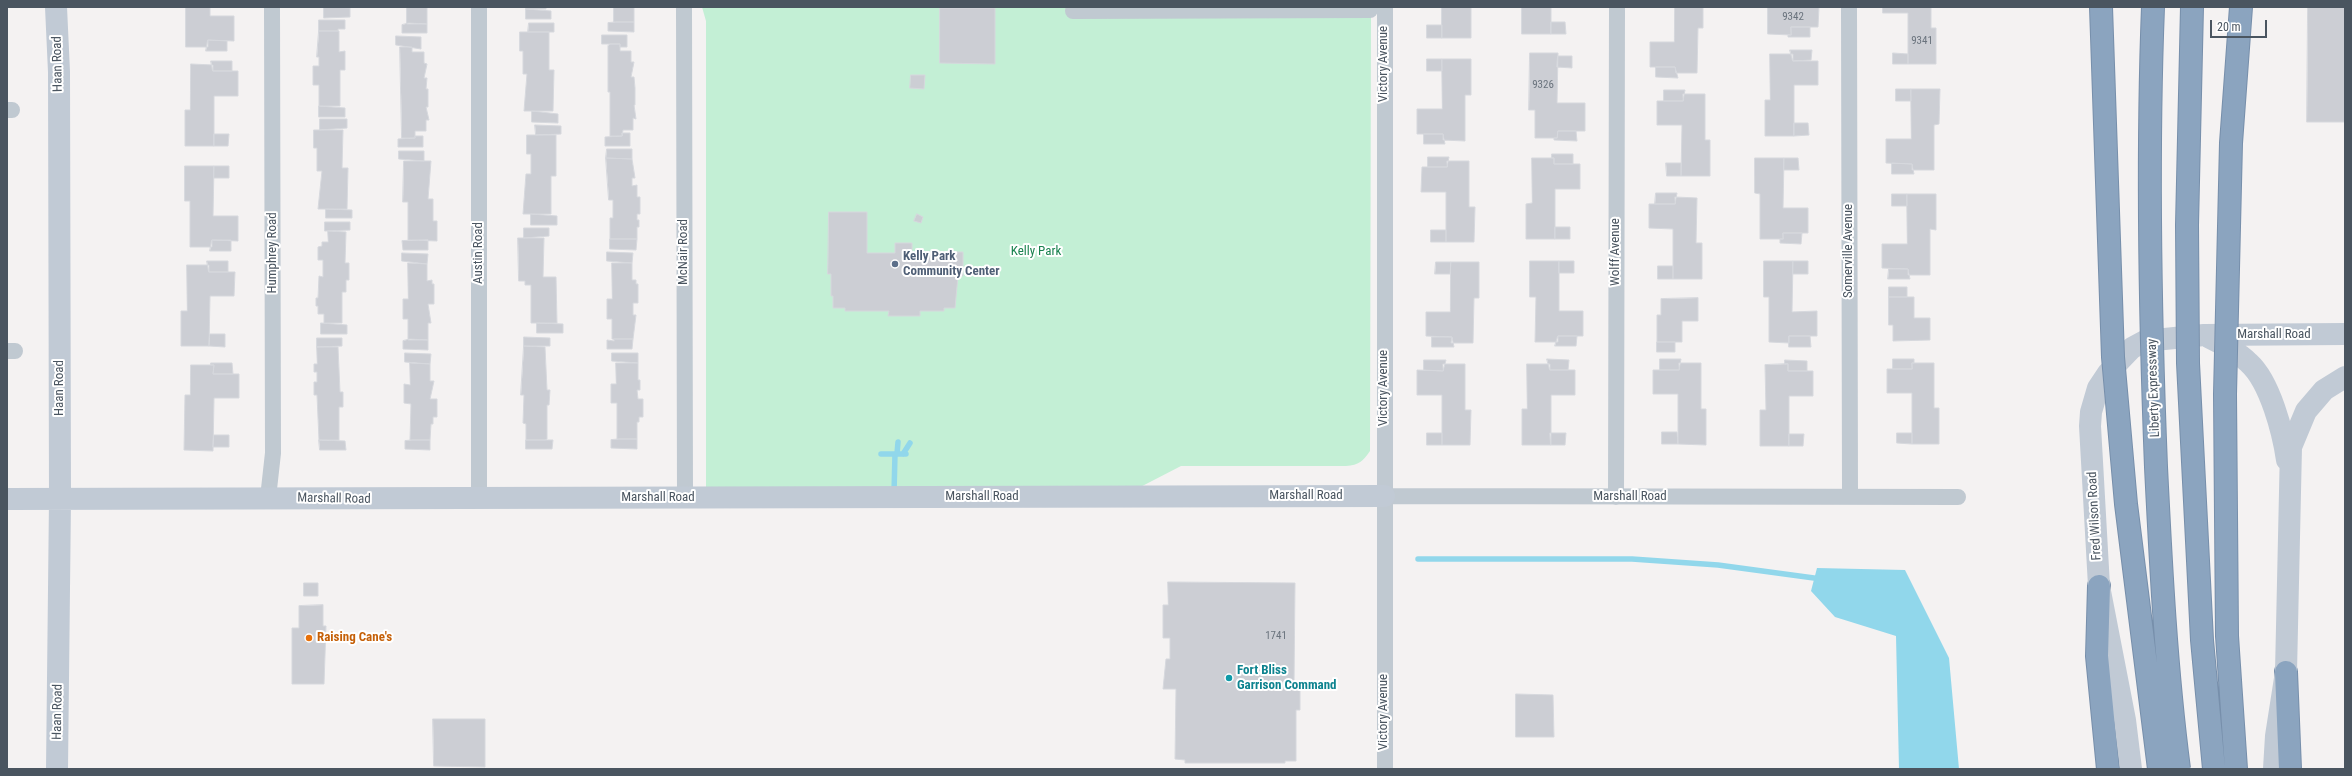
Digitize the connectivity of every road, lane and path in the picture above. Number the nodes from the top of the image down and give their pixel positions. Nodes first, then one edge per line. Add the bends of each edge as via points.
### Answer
1 (56, 7) edge
2 (272, 7) edge
3 (478, 7) edge
4 (684, 7) edge
5 (1617, 7) edge
6 (1850, 7) edge
7 (2101, 7) edge
8 (2153, 7) edge
9 (2192, 7) edge
10 (2241, 7) edge
11 (1224, 8) edge
12 (1378, 9) edge
13 (1073, 11) dead end
14 (2345, 334) edge
15 (2204, 335) junction
16 (2345, 377) edge
17 (2289, 476) junction
18 (1384, 496) junction
19 (1850, 496) junction
20 (1616, 497) junction
21 (268, 498) junction
22 (685, 498) junction
23 (1958, 498) dead end
24 (7, 499) edge
25 (60, 499) junction
26 (479, 500) junction
27 (2099, 586) junction
28 (2286, 672) junction
29 (57, 769) edge
30 (1385, 769) edge
31 (2108, 769) edge
32 (2131, 769) edge
33 (2159, 769) edge
34 (2179, 769) edge
35 (2214, 769) edge
36 (2236, 769) edge
37 (2274, 769) edge
38 (2290, 769) edge

1 - 25 street, Haan Road via 59,80
2 - 21 street, Humphrey Road via 273,453
3 - 26 street, Austin Road
4 - 22 street, McNair Road
5 - 20 street, Wolff Avenue
6 - 19 street, Somerville Avenue
7 - 33 highway, bridge via 2114,372 2127,511
8 - 34 highway, Liberty Expressway, bridge via 2150,227 2153,398 2161,558
9 - 35 highway, bridge via 2187,225 2188,363 2202,640
10 - 36 highway, bridge via 2230,143 2225,394 2227,636
11 - 12 street
11 - 13 street
12 - 18 street, Victory Avenue
14 - 15 street, Marshall Road
15 - 17 street via 2235,352 2250,363 2259,374 2281,434
15 - 27 street, Fred Wilson Road via 2145,341 2132,348 2108,373 2098,388 2090,426
16 - 17 street via 2324,390 2306,411 2291,447
17 - 28 street
18 - 20 street, Marshall Road
18 - 22 street, Marshall Road
18 - 30 street, Victory Avenue
19 - 20 street, Marshall Road
19 - 23 street, Marshall Road
21 - 25 street, Marshall Road
21 - 26 street, Marshall Road
22 - 26 street, Marshall Road
24 - 25 street, Marshall Road
25 - 29 street, Haan Road
27 - 31 highway via 2098,656
27 - 32 street, Fred Wilson Road via 2124,713
28 - 37 street via 2276,736
28 - 38 highway

